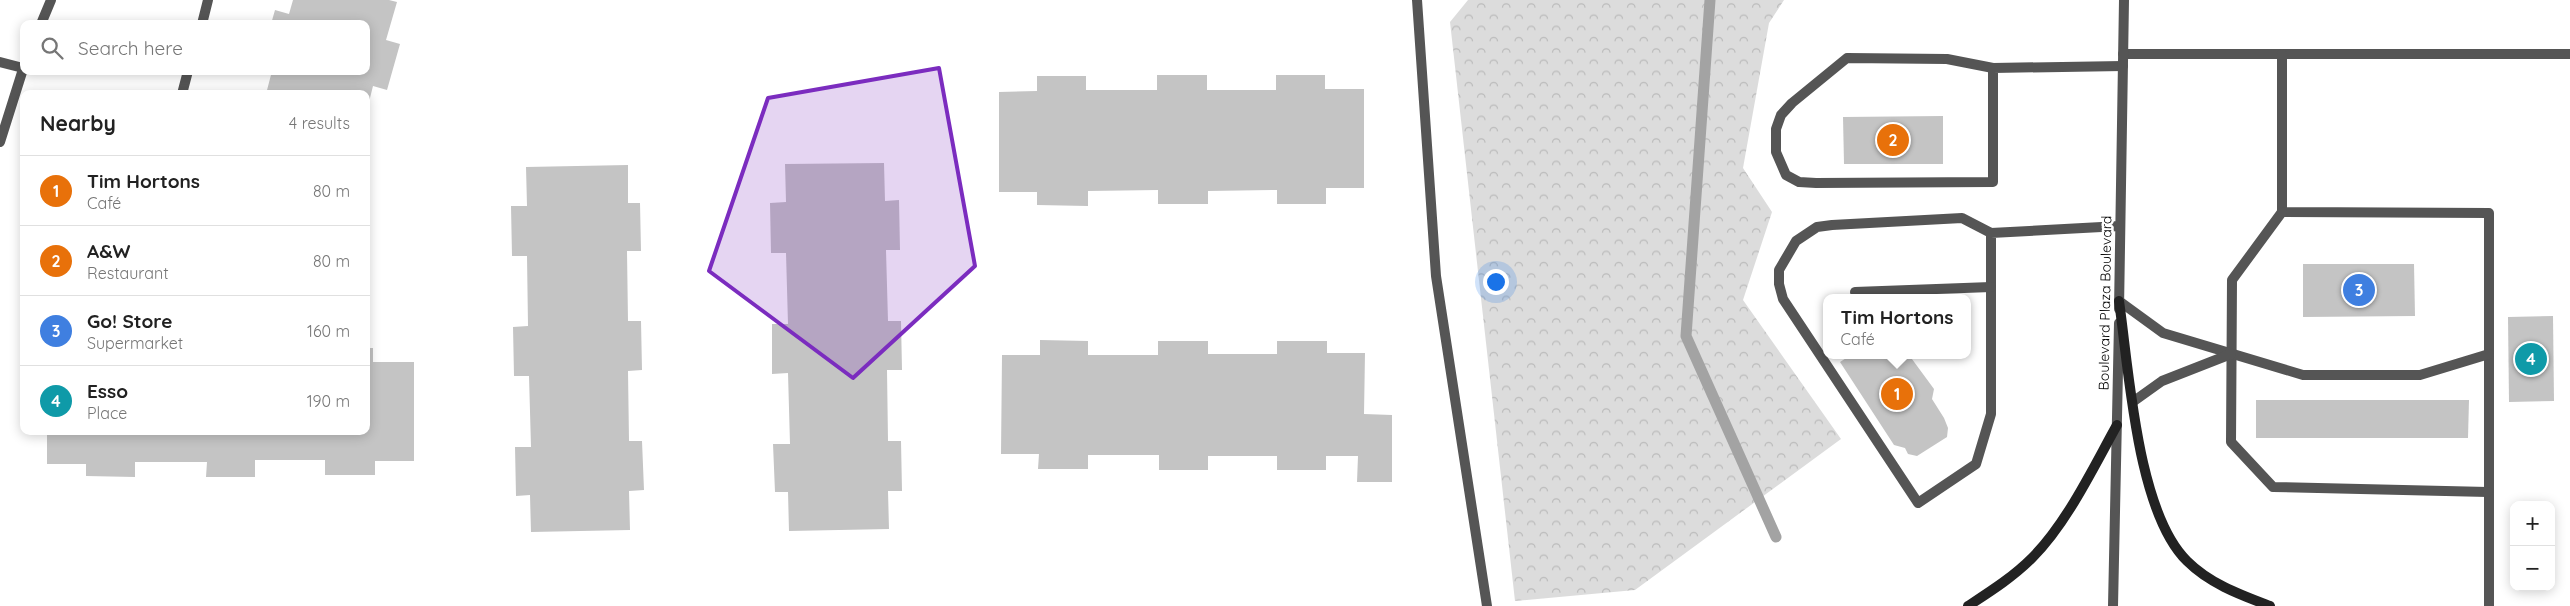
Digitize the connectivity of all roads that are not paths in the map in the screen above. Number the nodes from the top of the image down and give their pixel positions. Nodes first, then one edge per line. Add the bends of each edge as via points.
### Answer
1 (51, 0) edge
2 (208, 0) edge
3 (1417, 0) edge
4 (2124, 0) edge
5 (44, 20) edge
6 (203, 20) edge
7 (2123, 54) junction
8 (2282, 54) junction
9 (2570, 54) edge
10 (0, 62) edge
11 (20, 66) edge
12 (2123, 66) junction
13 (1993, 68) junction
14 (21, 75) edge
15 (187, 75) edge
16 (183, 90) edge
17 (0, 142) edge
18 (2282, 212) junction
19 (2120, 226) junction
20 (1991, 233) junction
21 (1991, 287) junction
22 (1855, 292) dead end
23 (2119, 301) junction
24 (2231, 354) junction
25 (2489, 354) junction
26 (2134, 401) junction
27 (2117, 425) junction
28 (2488, 492) junction
29 (1486, 606) edge
30 (1968, 606) edge
31 (2113, 606) edge
32 (2270, 606) edge
33 (2489, 606) edge

1 - 5 street
2 - 6 street
3 - 29 street via 1436,276
4 - 7 street, Boulevard Plaza Boulevard
7 - 8 street
7 - 12 street, Boulevard Plaza Boulevard
8 - 9 street
8 - 18 street
10 - 11 street
12 - 13 street
12 - 19 street, Boulevard Plaza Boulevard
13 - 13 street via 1947,59 1847,58 1781,115 1776,129 1776,152 1786,175 1799,182 1816,184 1993,182
14 - 17 street
15 - 16 street
18 - 24 street via 2232,280
18 - 25 street via 2489,213
19 - 20 street
19 - 23 street, Boulevard Plaza Boulevard
20 - 21 street
20 - 21 street via 1962,218 1817,227 1796,241 1779,270 1783,299 1918,503 1976,464 1992,414
21 - 22 street
23 - 24 street via 2162,333
23 - 26 main road
23 - 27 street, Boulevard Plaza Boulevard
24 - 25 street via 2303,375 2420,375
24 - 26 street via 2162,381
24 - 28 street via 2231,442 2273,487
25 - 28 street
26 - 32 main road via 2141,456 2162,526 2187,561 2227,590
27 - 30 main road via 2071,506 2033,556 2007,581
27 - 31 street, Boulevard Plaza Boulevard
28 - 33 street

